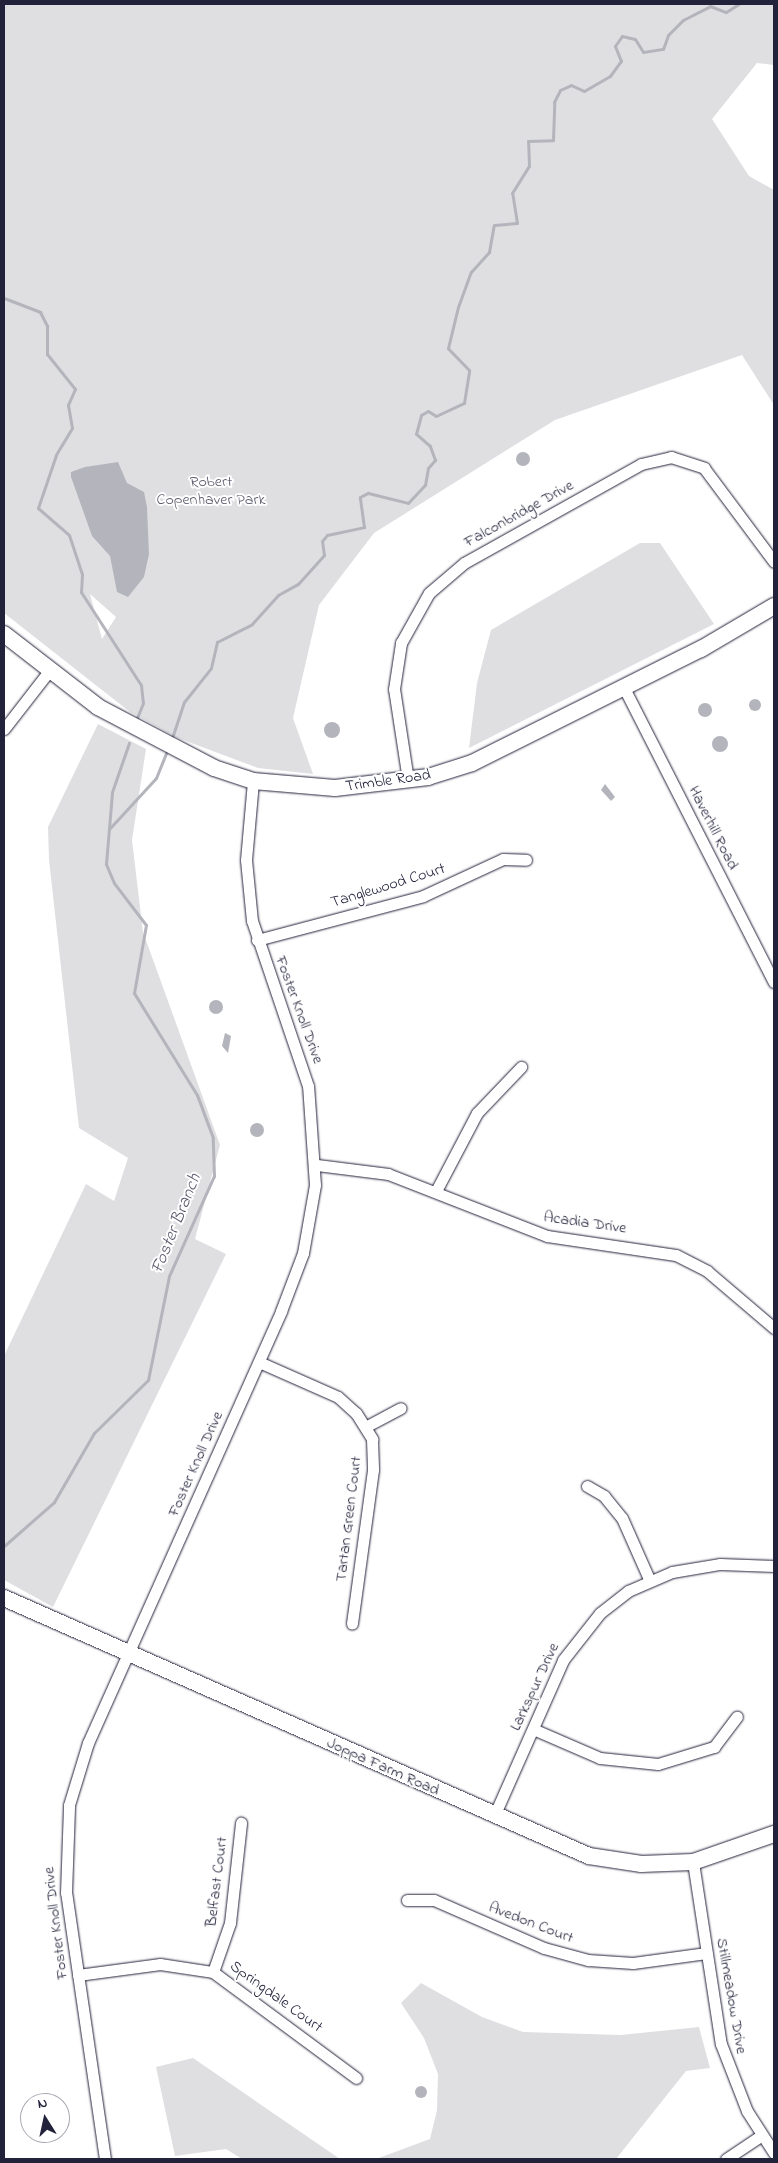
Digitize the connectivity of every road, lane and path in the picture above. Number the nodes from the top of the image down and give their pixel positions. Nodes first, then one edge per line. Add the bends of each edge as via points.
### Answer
1 (774, 562) edge
2 (774, 606) edge
3 (4, 634) edge
4 (49, 672) junction
5 (624, 688) junction
6 (4, 729) edge
7 (408, 780) junction
8 (253, 781) junction
9 (526, 860) dead end
10 (257, 940) junction
11 (774, 982) edge
12 (521, 1067) dead end
13 (317, 1166) junction
14 (436, 1191) junction
15 (774, 1328) edge
16 (259, 1362) junction
17 (401, 1408) dead end
18 (366, 1426) junction
19 (587, 1486) dead end
20 (774, 1566) edge
21 (649, 1579) junction
22 (4, 1598) edge
23 (352, 1624) dead end
24 (128, 1653) junction
25 (737, 1718) dead end
26 (533, 1728) junction
27 (494, 1816) junction
28 (240, 1823) dead end
29 (774, 1834) edge
30 (693, 1862) junction
31 (407, 1900) dead end
32 (706, 1954) junction
33 (213, 1972) junction
34 (78, 1975) junction
35 (356, 2078) dead end
36 (762, 2135) junction
37 (774, 2153) edge
38 (105, 2159) edge
39 (726, 2159) edge

1 - 7 street, Falconbridge Drive via 704,468 671,457 641,464 464,563 428,593 402,643 394,689
2 - 5 street, Trimble Road
3 - 4 street, Trimble Road
4 - 6 street
4 - 8 street, Trimble Road via 114,716 214,768
5 - 7 street, Trimble Road via 498,752
5 - 11 street, Haverhill Road
7 - 8 street, Trimble Road via 335,788
8 - 10 street, Foster Knoll Drive via 246,860
9 - 10 street, Tanglewood Court via 503,859 423,896
10 - 13 street, Foster Knoll Drive via 304,1069
12 - 14 street via 476,1113
13 - 14 street, Acadia Drive via 388,1174
13 - 16 street, Foster Knoll Drive via 303,1253
14 - 15 street, Acadia Drive via 547,1236 676,1255 707,1271
16 - 18 street, Tartan Green Court via 338,1396
16 - 24 street, Foster Knoll Drive
17 - 18 street
18 - 23 street, Tartan Green Court via 374,1455
19 - 21 street via 604,1496 622,1518
20 - 21 street, Larkspur Drive via 698,1566
21 - 26 street, Larkspur Drive via 614,1600 582,1631 563,1660
22 - 24 street, Joppa Farm Road
24 - 27 street, Joppa Farm Road
24 - 34 street, Foster Knoll Drive via 81,1763 70,1805 65,1873
25 - 26 street via 714,1747 658,1764 600,1758
26 - 27 street, Larkspur Drive
27 - 30 street, Joppa Farm Road via 589,1856 640,1864
28 - 33 street, Belfast Court via 230,1923
29 - 30 street, Joppa Farm Road
30 - 32 street, Stillmeadow Drive
31 - 32 street, Avedon Court via 434,1900 544,1948 588,1960 633,1963
32 - 36 street, Stillmeadow Drive via 728,2065
33 - 34 street, Springdale Court via 160,1964
33 - 35 street, Springdale Court
34 - 38 street, Foster Knoll Drive
36 - 37 street, Stillmeadow Drive
36 - 39 street

